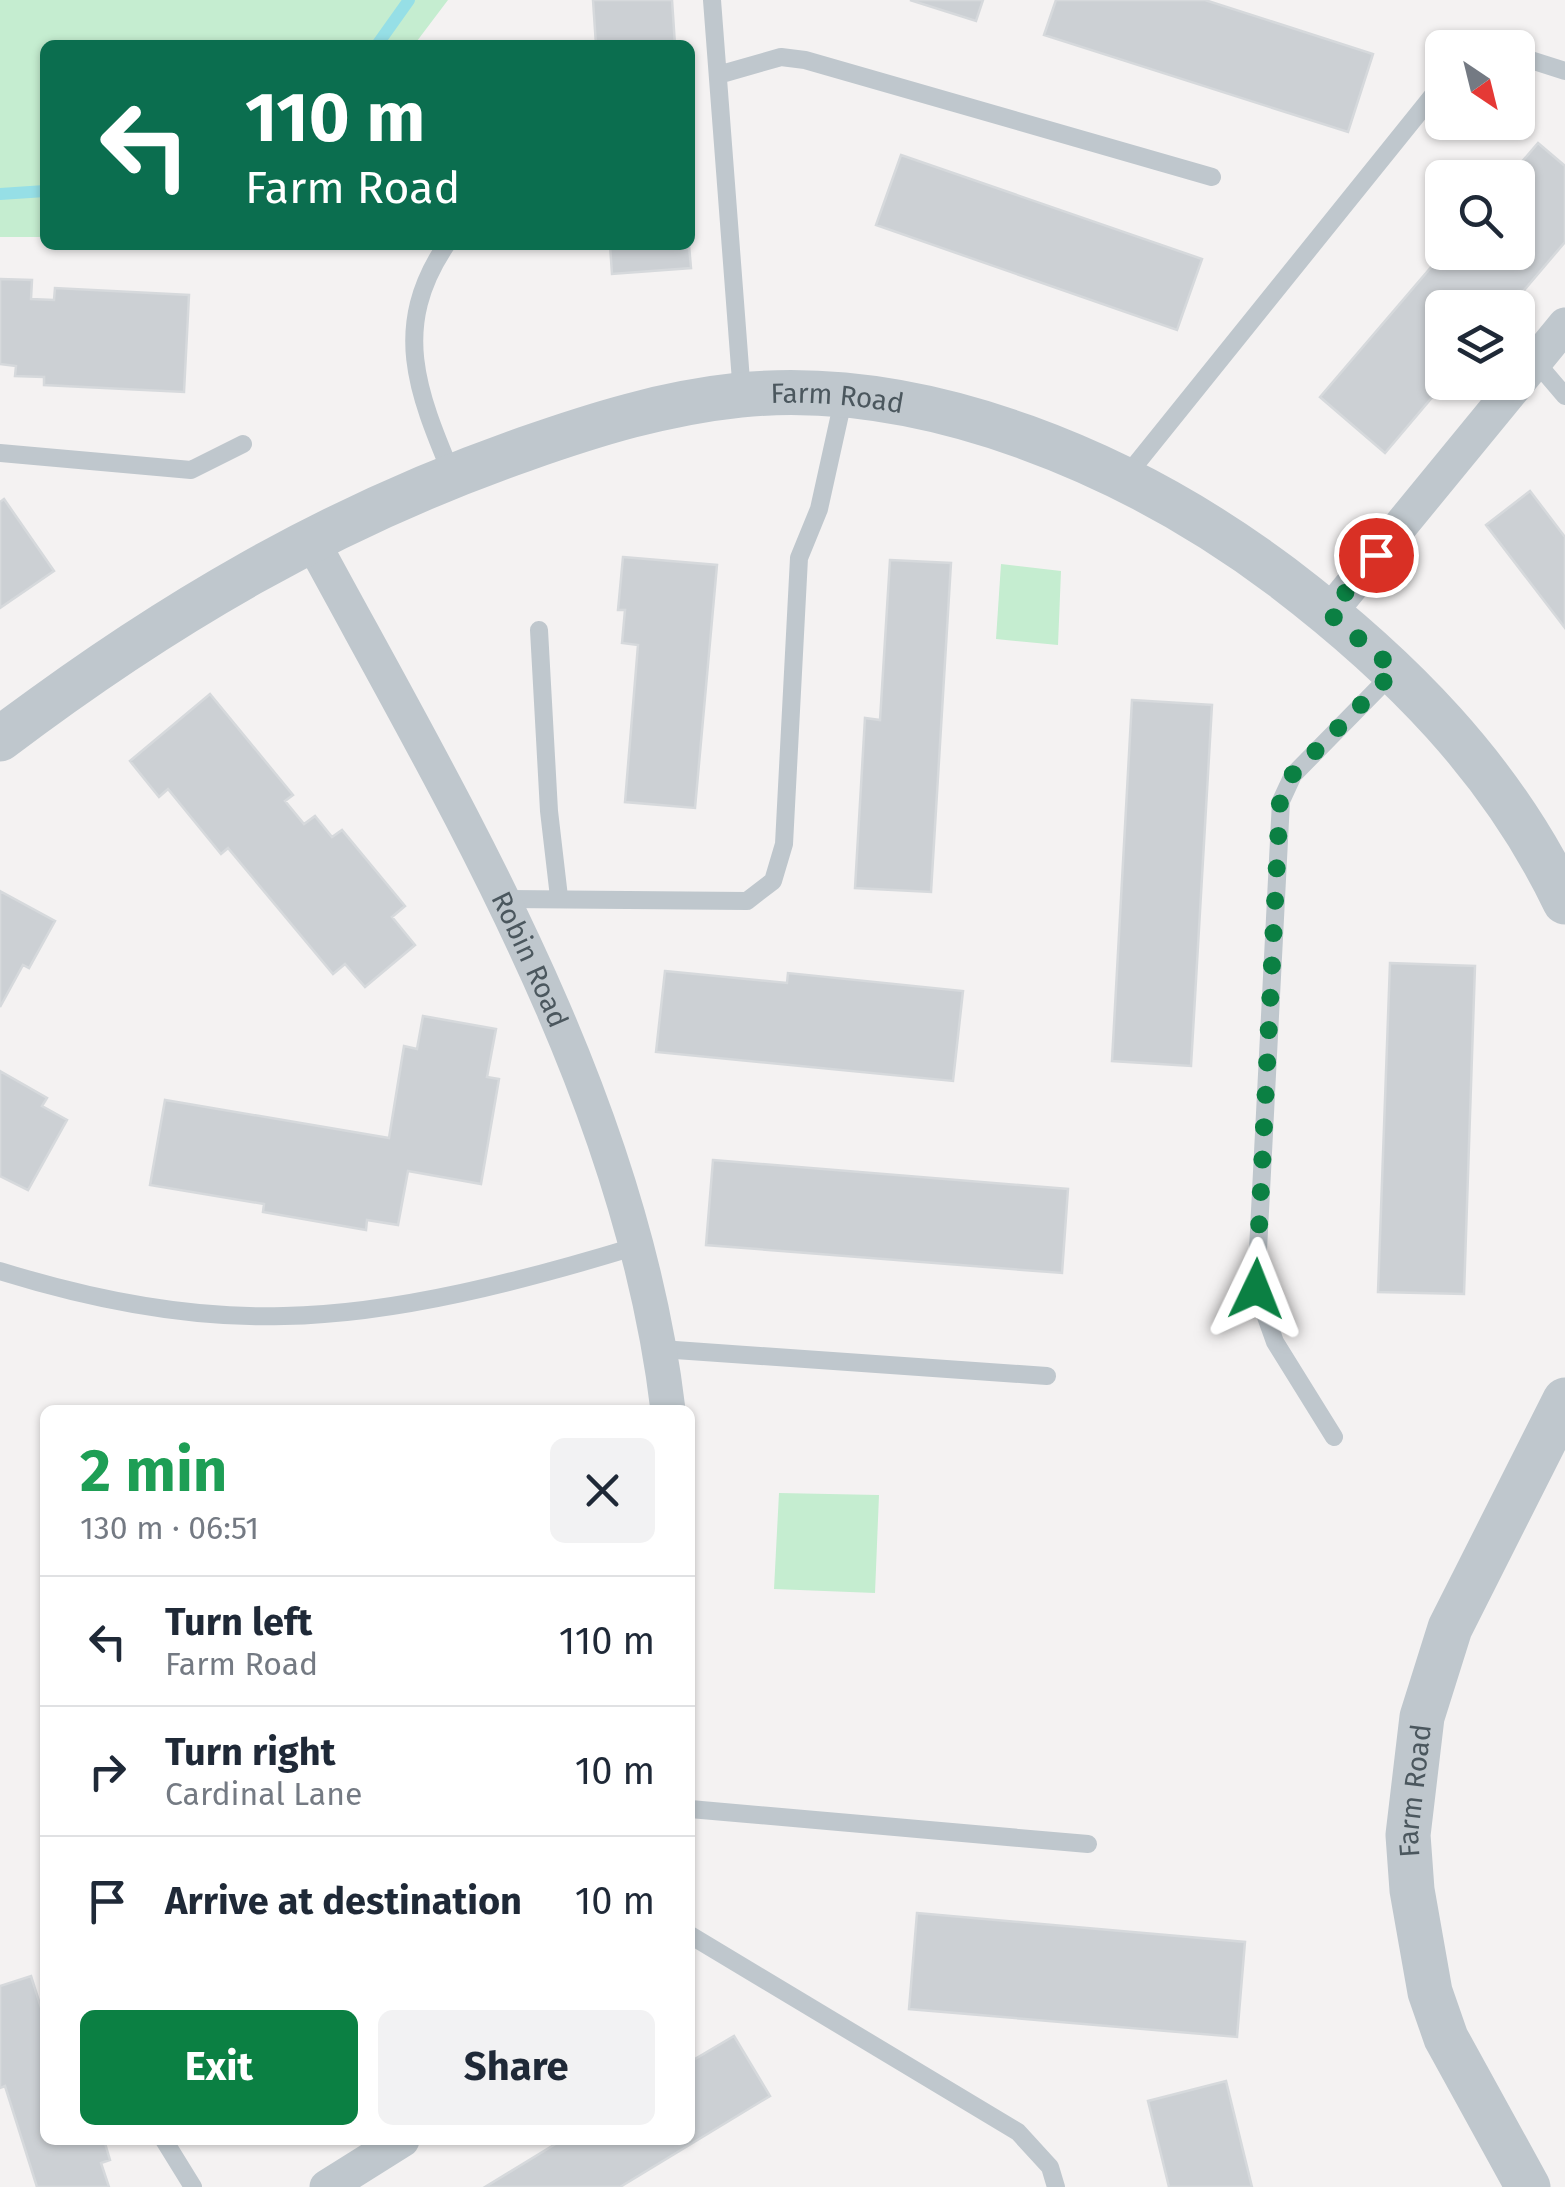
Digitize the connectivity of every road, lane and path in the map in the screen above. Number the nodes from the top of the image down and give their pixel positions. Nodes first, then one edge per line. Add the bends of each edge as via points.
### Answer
1 (712, 0) edge
2 (1535, 61) edge
3 (1565, 71) edge
4 (718, 76) junction
5 (1425, 105) edge
6 (1212, 176) dead end
7 (443, 250) edge
8 (1565, 325) edge
9 (1536, 362) junction
10 (742, 395) junction
11 (844, 396) junction
12 (1565, 396) edge
13 (243, 444) dead end
14 (0, 453) edge
15 (452, 475) junction
16 (1124, 479) junction
17 (312, 540) junction
18 (1329, 613) junction
19 (539, 630) dead end
20 (1395, 670) junction
21 (0, 739) edge
22 (504, 898) junction
23 (559, 898) junction
24 (1565, 902) edge
25 (634, 1246) junction
26 (0, 1271) edge
27 (661, 1349) junction
28 (1047, 1376) dead end
29 (1565, 1400) edge
30 (667, 1405) edge
31 (1334, 1437) dead end
32 (695, 1808) edge
33 (1088, 1844) dead end
34 (695, 1938) edge
35 (167, 2145) edge
36 (397, 2145) edge
37 (368, 2177) edge
38 (192, 2187) edge
39 (327, 2187) edge
40 (1056, 2187) edge
41 (1528, 2187) edge

1 - 4 lane
2 - 3 lane
4 - 6 lane via 781,56 806,60
4 - 10 lane
5 - 16 lane
7 - 15 lane via 417,302 411,350
8 - 9 street
9 - 12 lane
9 - 18 street
10 - 11 street, Farm Road
10 - 15 street, Farm Road via 628,413
11 - 16 street, Farm Road via 956,416
11 - 23 lane via 819,509 799,558 784,844 772,880 748,900
13 - 14 lane via 191,470
15 - 17 street, Farm Road
16 - 18 street, Farm Road via 1242,547
17 - 21 street, Farm Road via 211,592
17 - 22 street, Robin Road
18 - 20 street, Farm Road
19 - 23 lane
20 - 24 street, Farm Road via 1495,783
20 - 31 lane via 1292,775 1280,801 1256,1289 1274,1342
22 - 23 lane
22 - 25 street, Robin Road via 598,1124
25 - 26 lane via 385,1308 284,1316 177,1310
25 - 27 street, Robin Road
27 - 28 lane
27 - 30 street, Robin Road
29 - 41 street, Farm Road via 1450,1628 1422,1716 1408,1834 1430,1992 1446,2038
32 - 33 lane
34 - 40 lane via 1018,2132 1050,2167
35 - 38 lane
36 - 37 street
37 - 39 street

